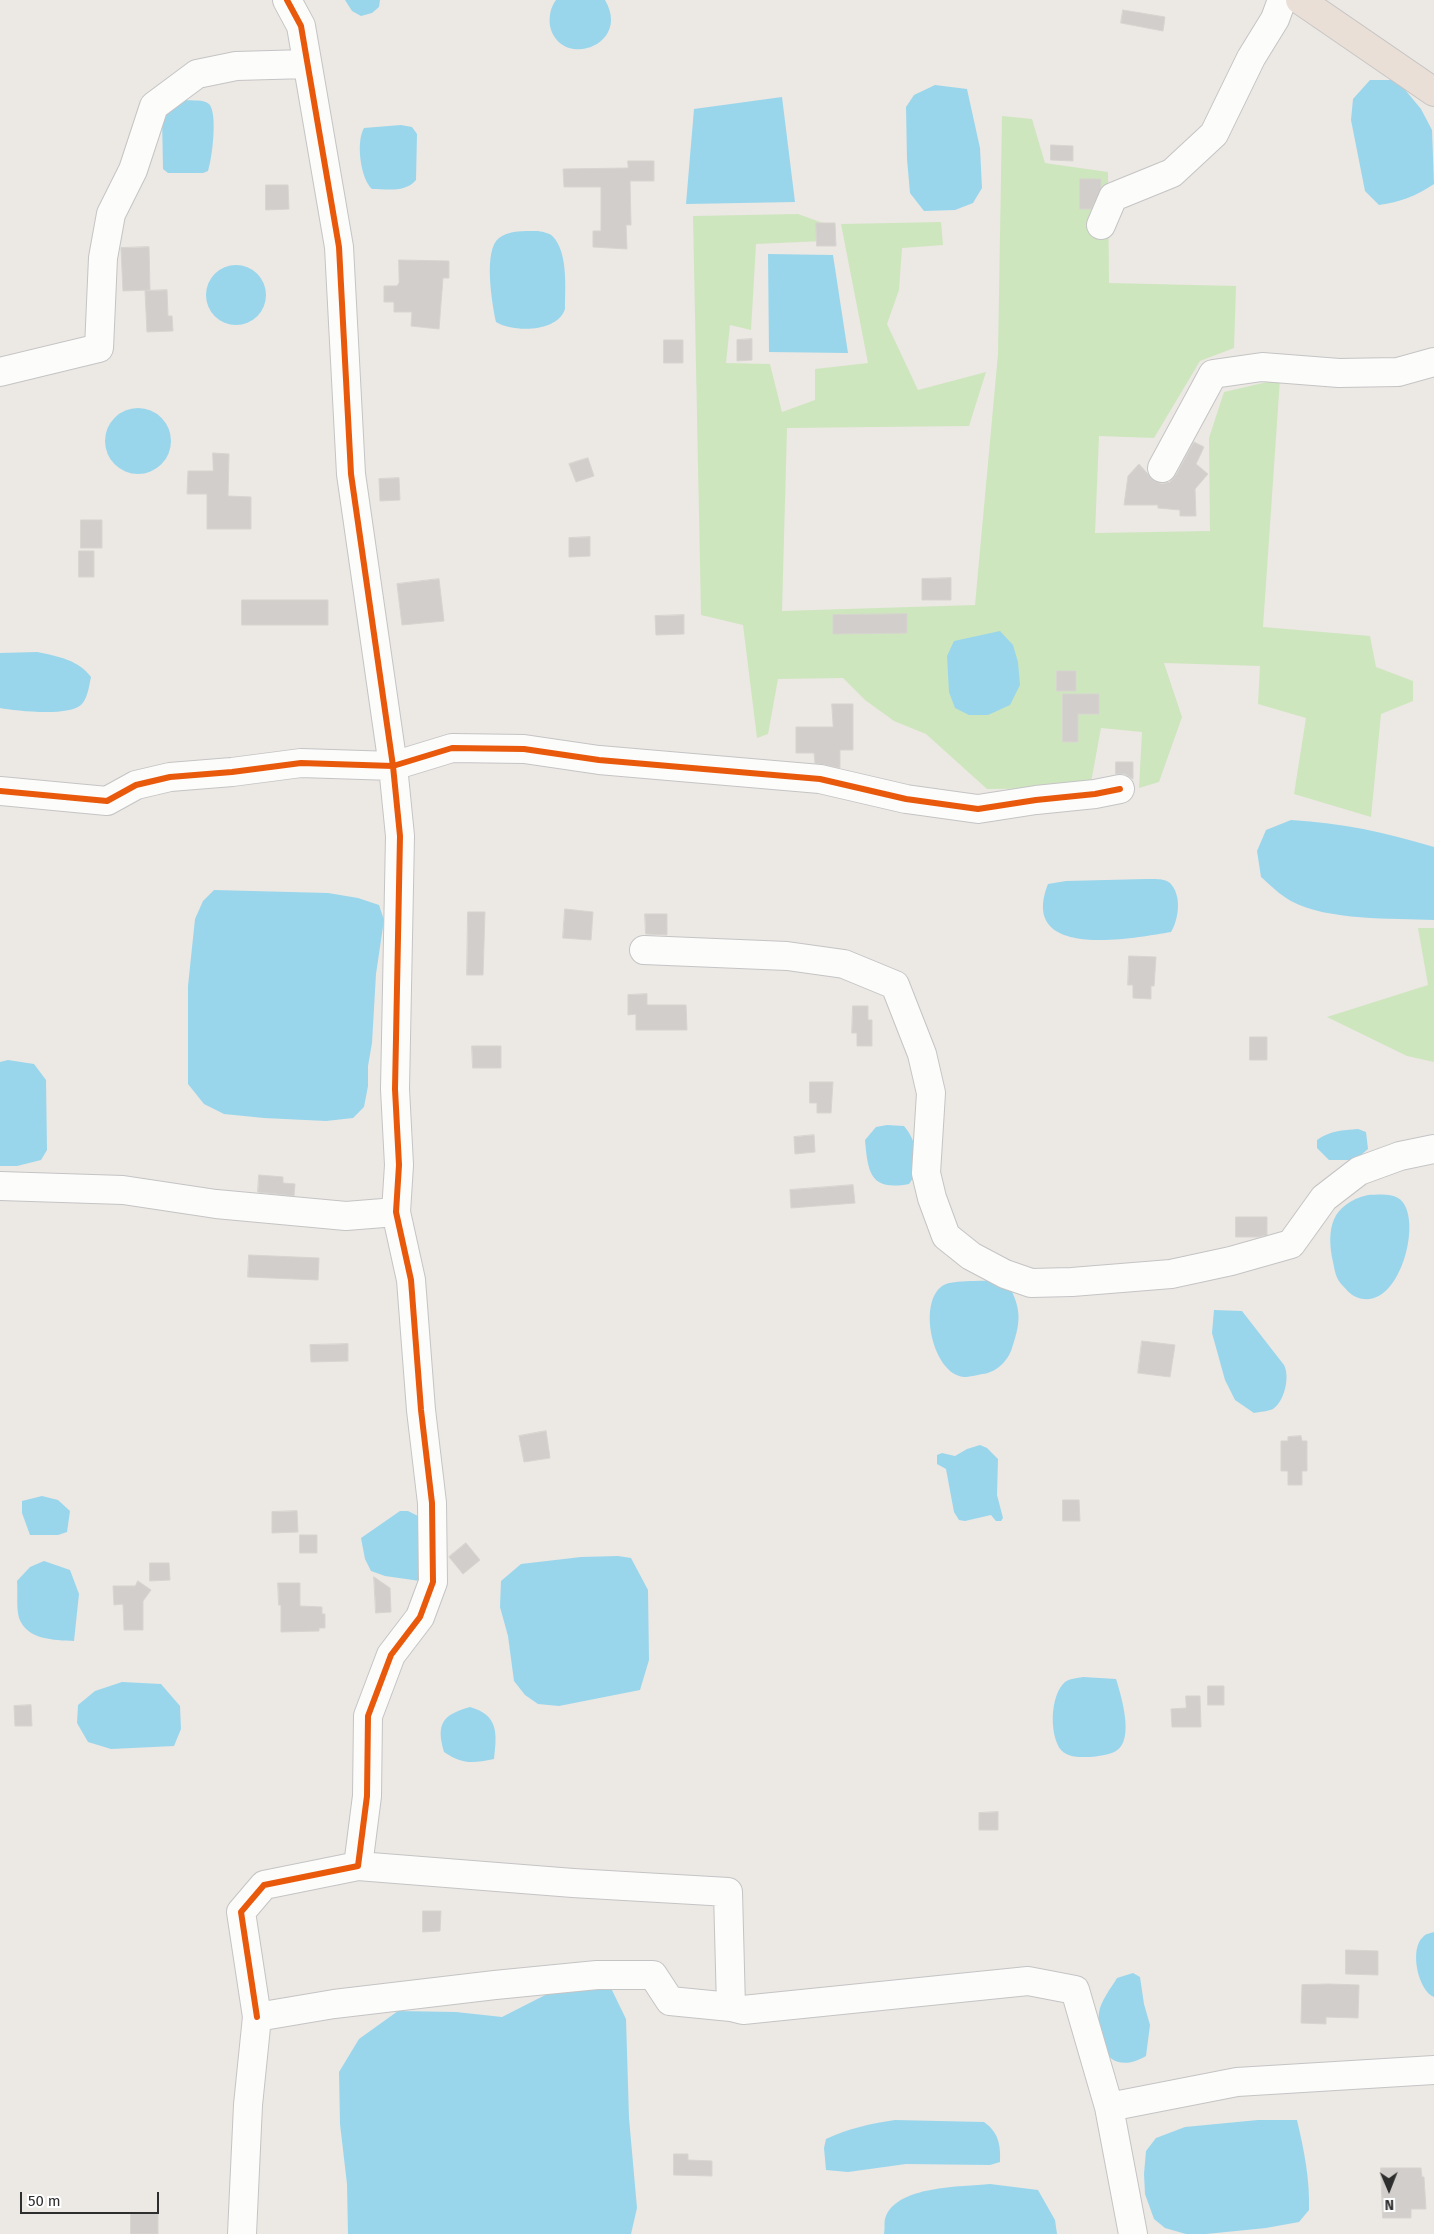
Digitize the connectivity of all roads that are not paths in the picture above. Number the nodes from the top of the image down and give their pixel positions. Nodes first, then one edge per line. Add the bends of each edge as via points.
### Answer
1 (287, 0) edge
2 (1282, 0) edge
3 (1300, 0) edge
4 (307, 64) junction
5 (1434, 92) edge
6 (1101, 225) dead end
7 (1434, 362) edge
8 (0, 372) edge
9 (1162, 468) dead end
10 (393, 766) junction
11 (1120, 789) dead end
12 (0, 791) edge
13 (644, 950) dead end
14 (1434, 1149) edge
15 (0, 1186) edge
16 (396, 1212) junction
17 (358, 1866) junction
18 (731, 2007) junction
19 (257, 2017) junction
20 (1434, 2070) edge
21 (1109, 2107) junction
22 (242, 2234) edge
23 (1133, 2234) edge

1 - 4 street via 300,26
2 - 6 street via 1214,134 1172,173 1113,197
3 - 5 highway
4 - 8 street via 236,66 197,74 154,106 133,170 111,214 102,258 99,348
4 - 10 street via 339,247 351,474
7 - 9 street via 1398,372 1339,374 1262,367 1213,374
10 - 11 street via 452,748 524,749 599,760 820,779 906,799 978,809
10 - 12 street via 300,763 170,777 136,785 107,801
10 - 16 street via 400,836
13 - 14 street via 788,956 844,964 895,985 922,1054 931,1093 926,1173 946,1236 971,1256 1030,1282 1171,1274 1291,1244 1324,1198 1359,1171 1400,1156
15 - 16 street via 123,1190 216,1204 337,1215
16 - 17 street via 411,1280 432,1503 433,1582 420,1617 391,1654 368,1716 367,1796
17 - 18 street via 728,1892
17 - 19 street via 264,1885 241,1912
18 - 19 street via 670,2001 653,1975 597,1975 334,2004
18 - 21 street via 760,2009 1028,1982 1076,1990
19 - 22 street via 248,2104
20 - 21 street via 1237,2082
21 - 23 street

